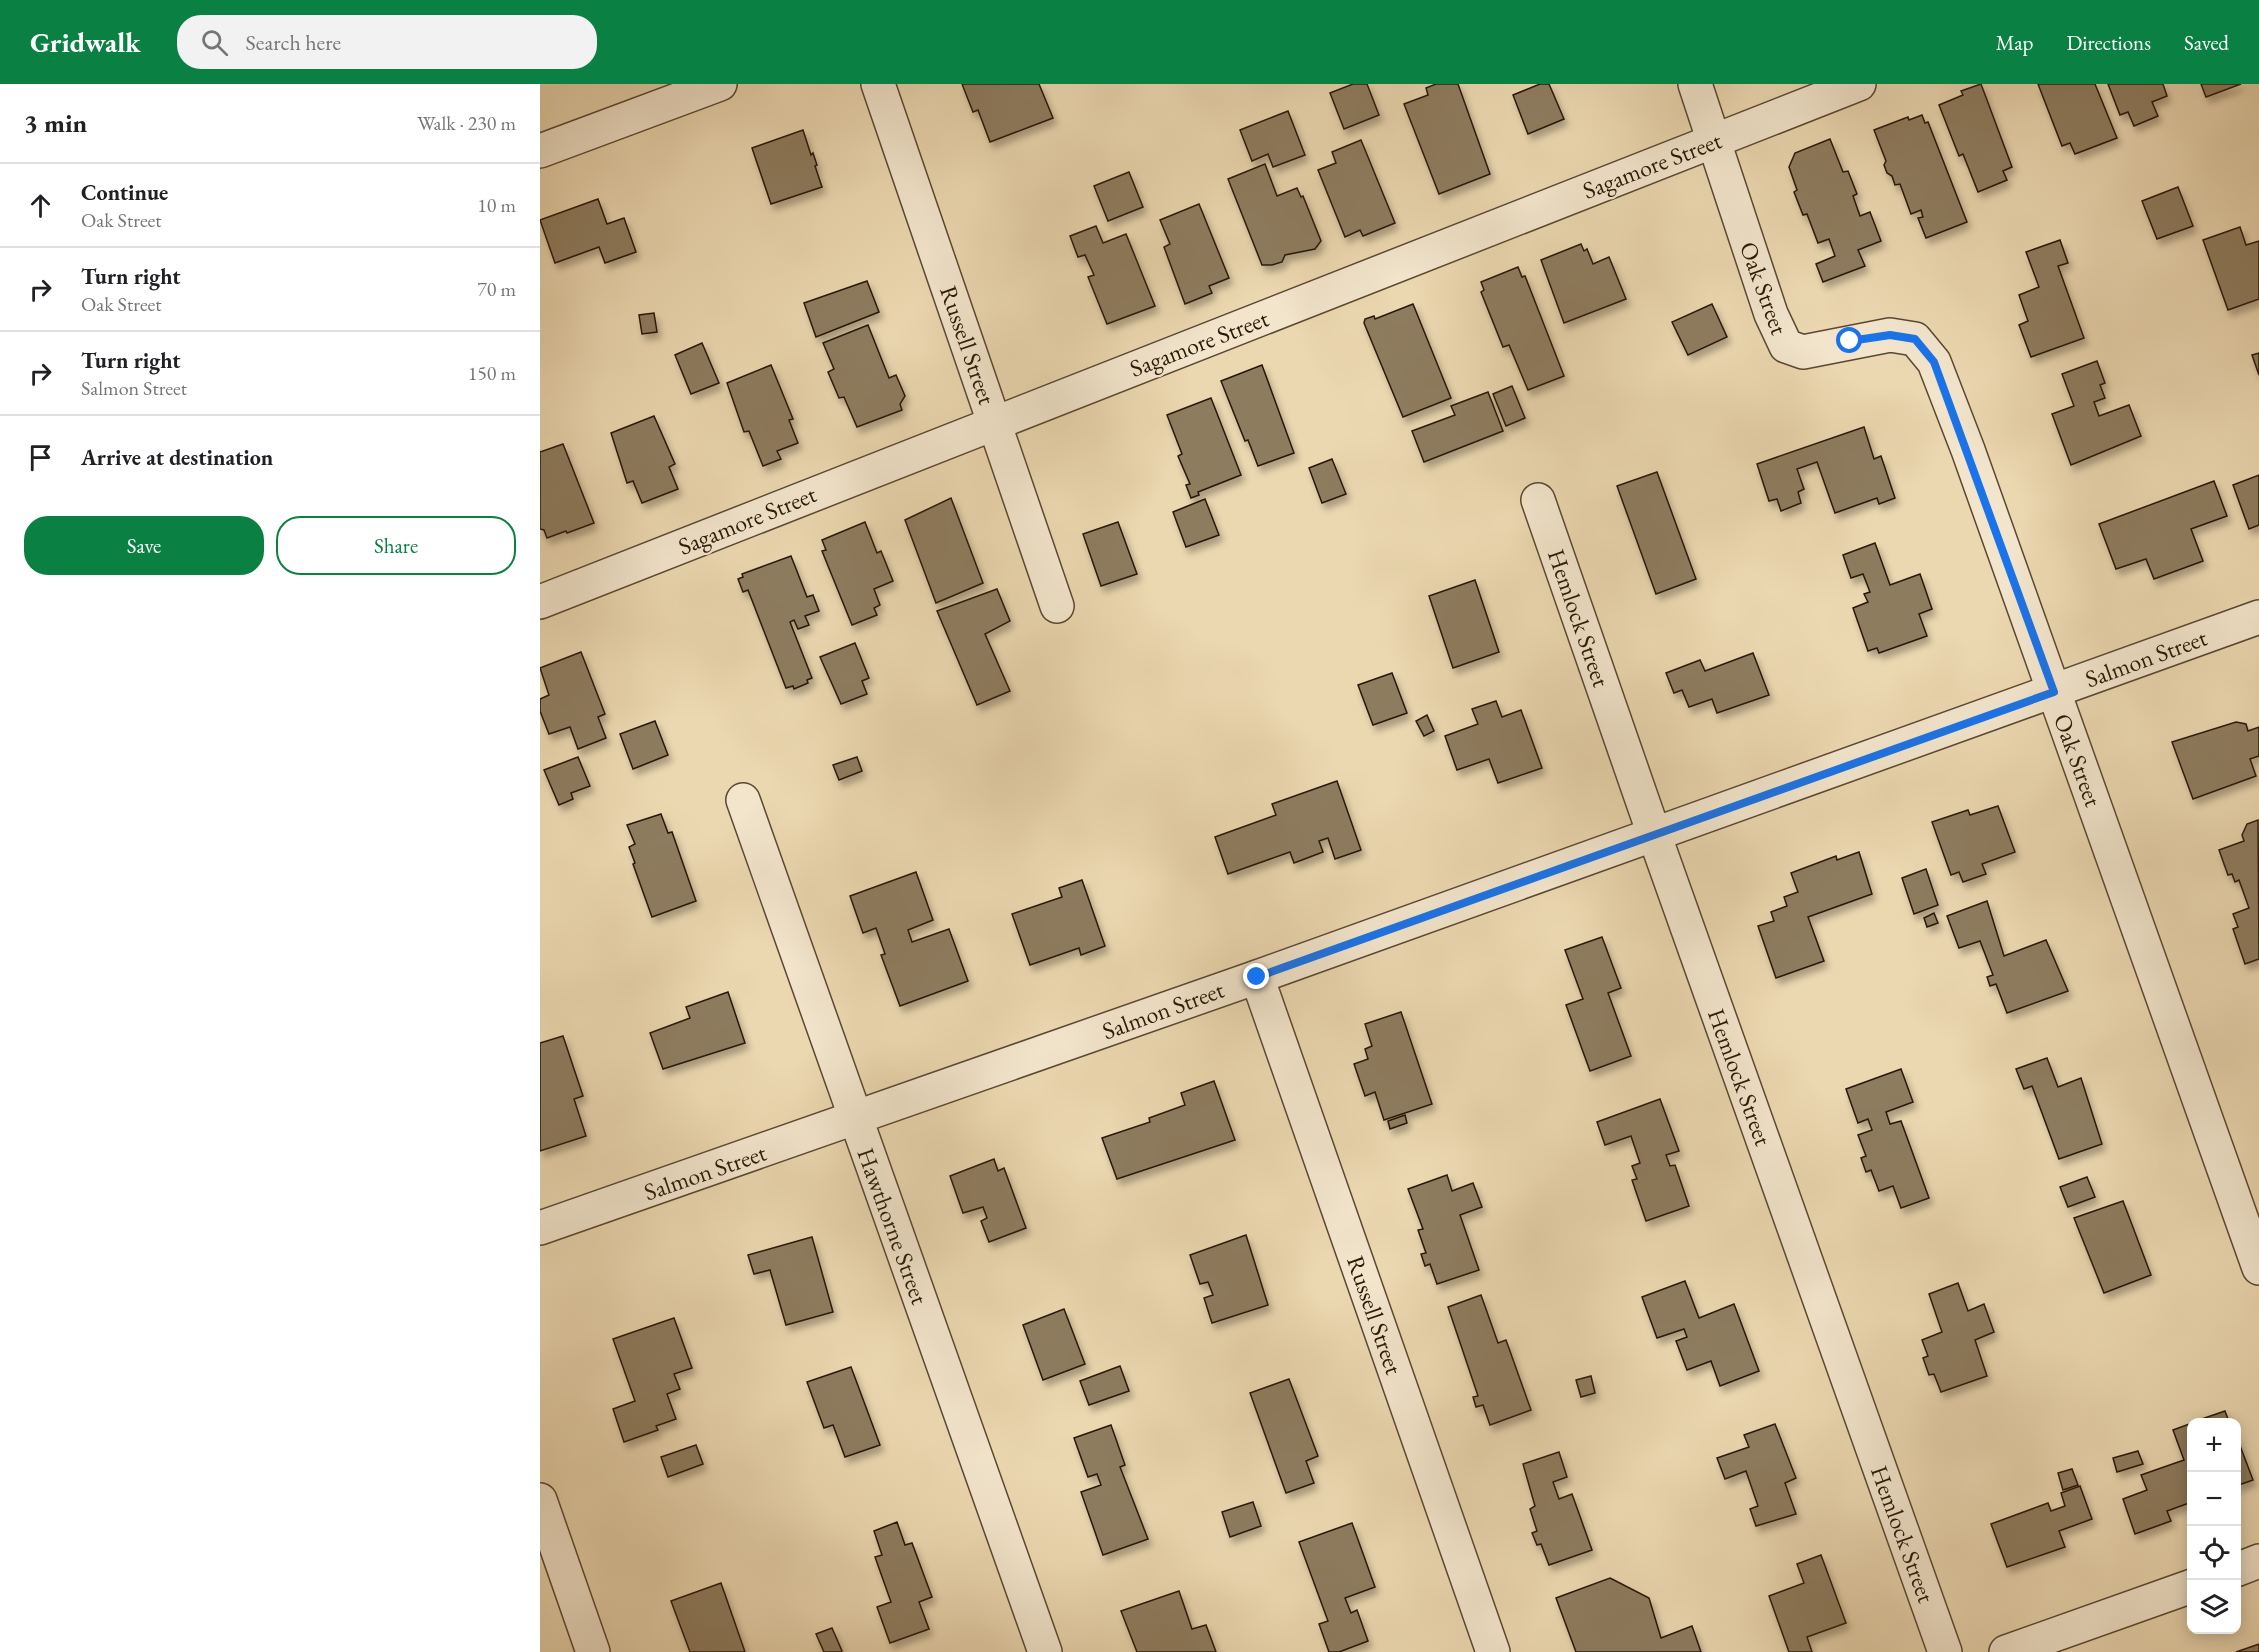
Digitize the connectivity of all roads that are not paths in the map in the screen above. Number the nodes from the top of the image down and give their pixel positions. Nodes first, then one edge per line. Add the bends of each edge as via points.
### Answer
1 (720, 84) edge
2 (878, 84) edge
3 (1695, 84) edge
4 (1859, 84) edge
5 (1714, 142) junction
6 (540, 151) edge
7 (995, 423) junction
8 (1538, 500) dead end
9 (540, 602) edge
10 (1057, 606) dead end
11 (2259, 617) edge
12 (2054, 692) junction
13 (743, 800) dead end
14 (1653, 834) junction
15 (1257, 977) junction
16 (856, 1120) junction
17 (540, 1228) edge
18 (2259, 1268) edge
19 (540, 1500) edge
20 (2259, 1562) edge
21 (2241, 1567) edge
22 (2187, 1588) edge
23 (593, 1652) edge
24 (1045, 1652) edge
25 (1492, 1652) edge
26 (1945, 1652) edge
27 (2006, 1652) edge

1 - 6 street
2 - 7 street, Russell Street
3 - 5 street, Oak Street
4 - 5 street, Sagamore Street
5 - 7 street, Sagamore Street
5 - 12 street, Oak Street via 1768,305 1786,346 1803,352 1890,335 1915,339 1934,362
7 - 9 street, Sagamore Street
7 - 10 street, Russell Street
8 - 14 street, Hemlock Street
11 - 12 street, Salmon Street
12 - 14 street, Salmon Street
12 - 18 street, Oak Street
13 - 16 street, Hawthorne Street
14 - 15 street, Salmon Street
14 - 26 street, Hemlock Street
15 - 16 street, Salmon Street
15 - 25 street, Russell Street
16 - 17 street, Salmon Street
16 - 24 street, Hawthorne Street
19 - 23 street
20 - 21 street
22 - 27 street

